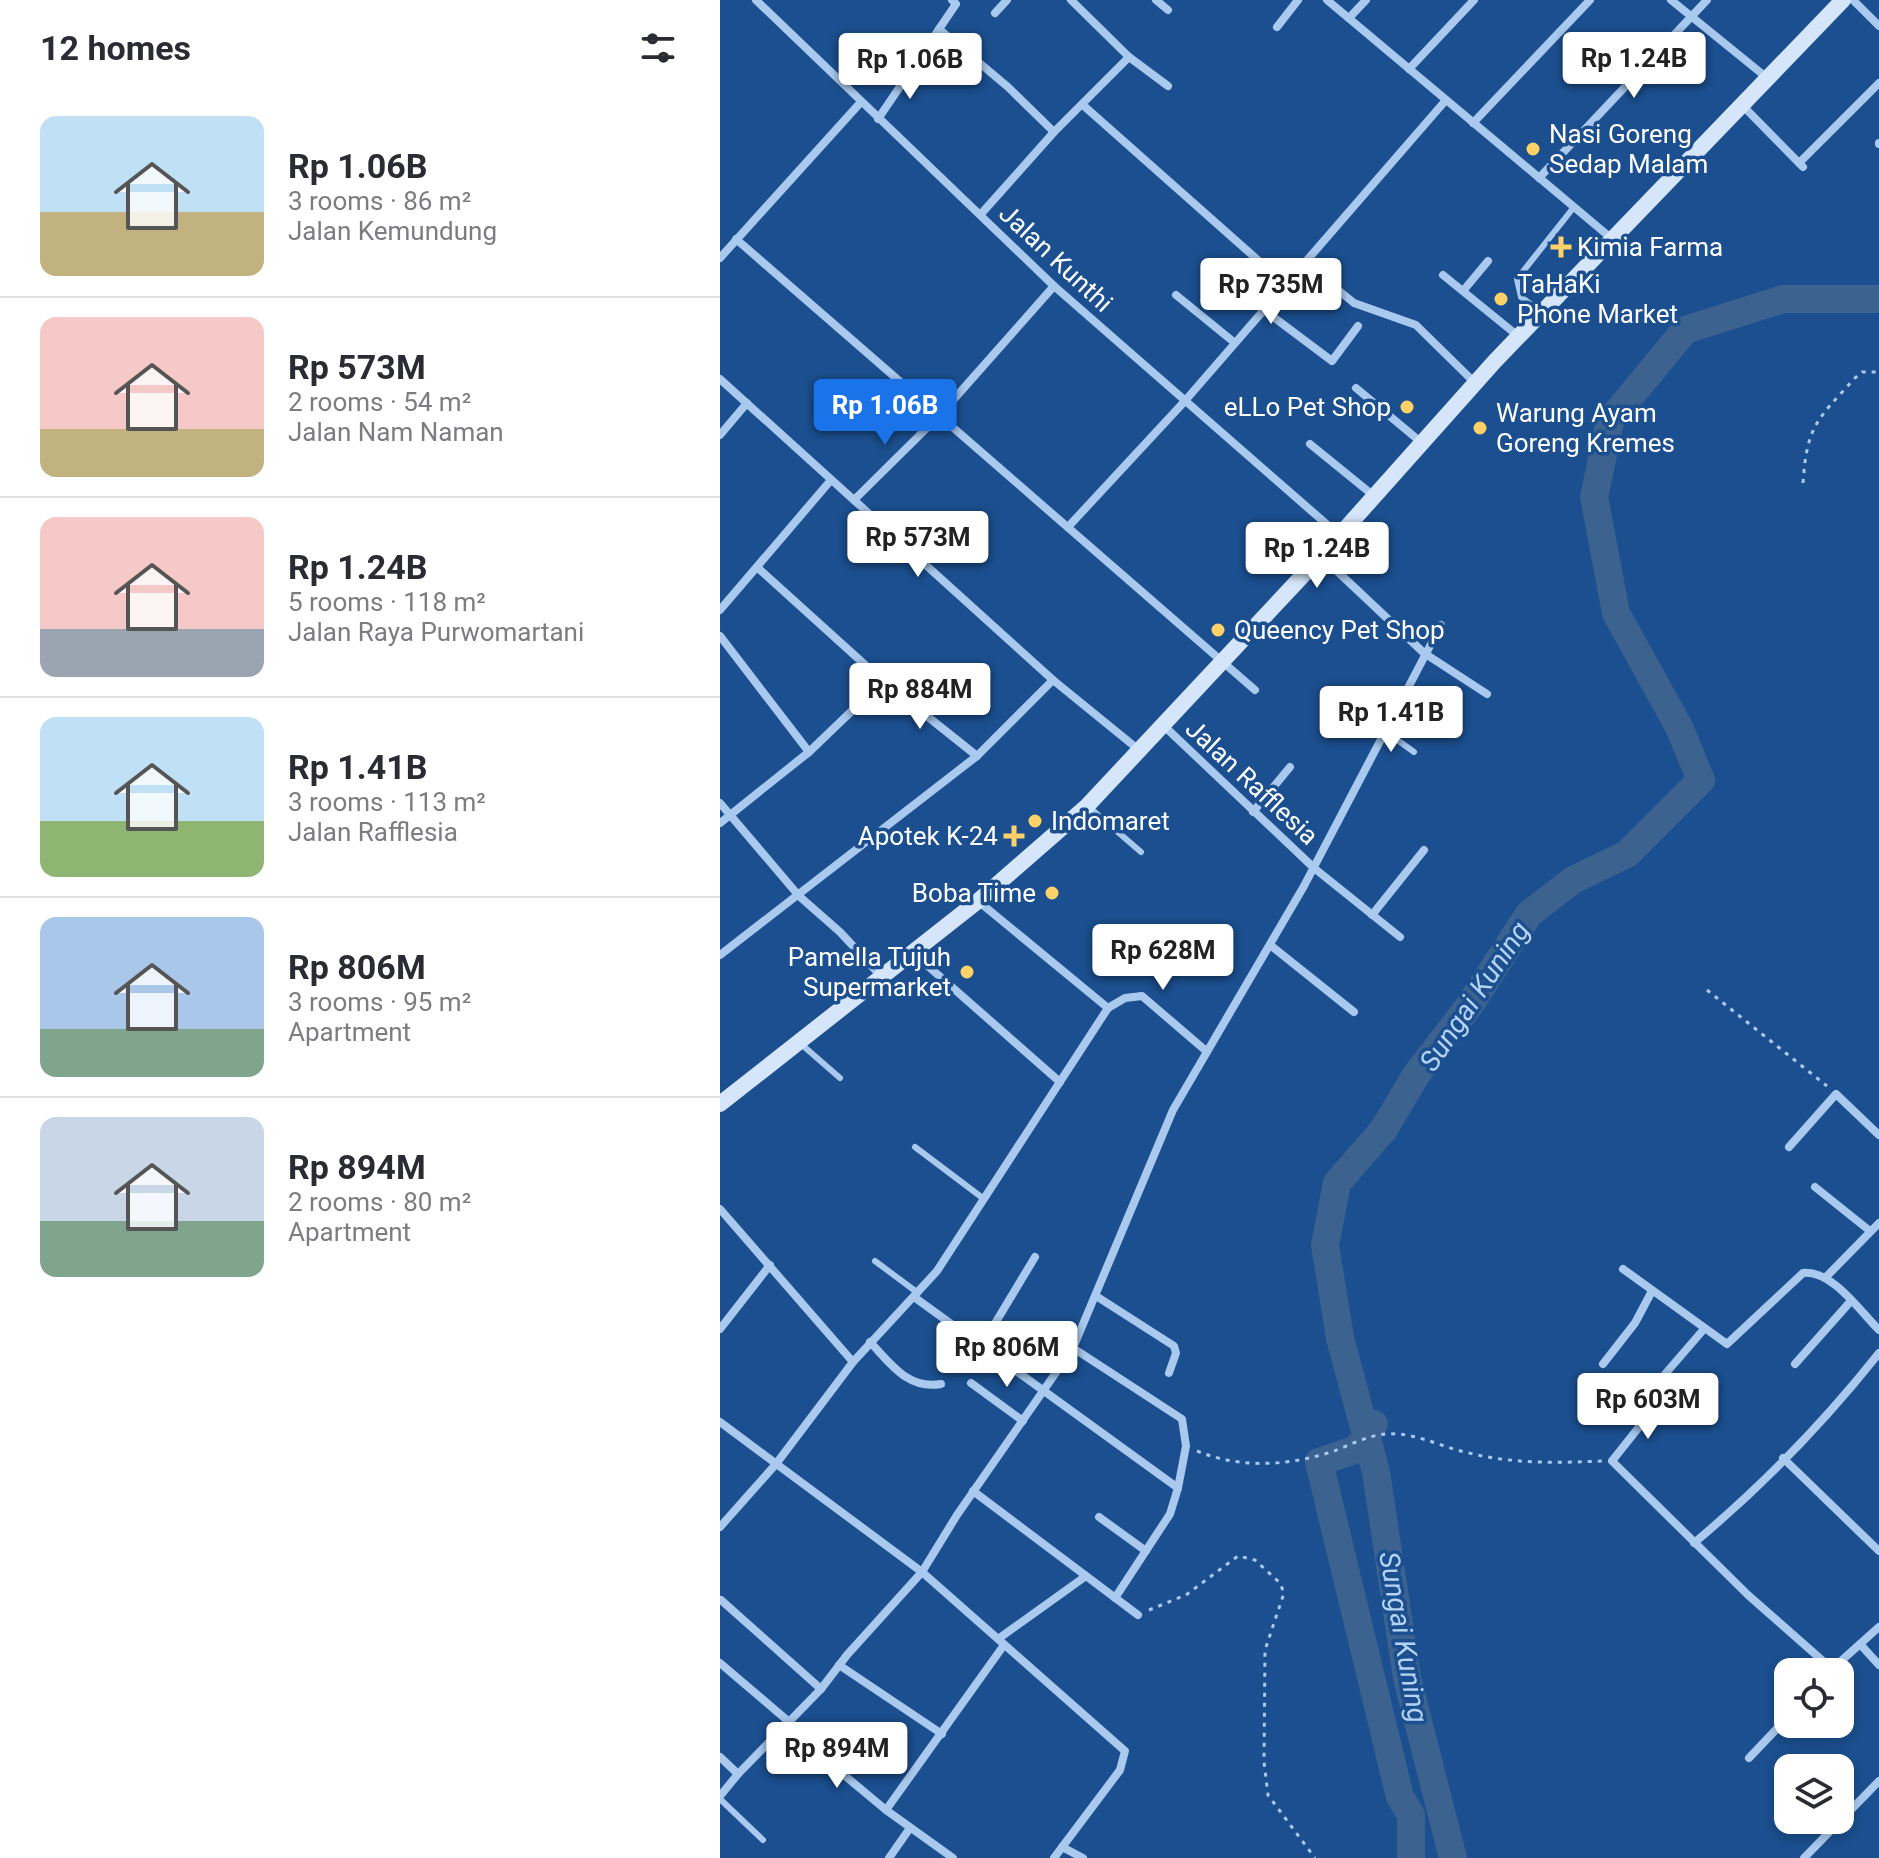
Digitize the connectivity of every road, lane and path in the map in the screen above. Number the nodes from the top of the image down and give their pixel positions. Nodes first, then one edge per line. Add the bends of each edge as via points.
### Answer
1 (756, 0) edge
2 (952, 0) edge
3 (1007, 0) edge
4 (1071, 0) edge
5 (1156, 0) edge
6 (1298, 0) edge
7 (1327, 0) edge
8 (1366, 0) edge
9 (1474, 0) edge
10 (1590, 0) edge
11 (1671, 0) edge
12 (1707, 0) edge
13 (1843, 0) edge
14 (1853, 0) edge
15 (1168, 10) dead end
16 (995, 13) dead end
17 (1689, 17) junction
18 (1349, 18) junction
19 (1879, 26) edge
20 (1277, 27) dead end
21 (939, 29) junction
22 (1129, 57) junction
23 (1409, 69) junction
24 (1766, 77) junction
25 (1879, 83) edge
26 (1168, 86) dead end
27 (1446, 100) junction
28 (861, 102) junction
29 (1741, 105) junction
30 (1084, 106) junction
31 (878, 119) junction
32 (1473, 123) junction
33 (1054, 132) junction
34 (1539, 178) junction
35 (1574, 207) junction
36 (981, 214) junction
37 (1611, 238) junction
38 (736, 239) junction
39 (720, 258) edge
40 (1488, 261) dead end
41 (1305, 263) junction
42 (1443, 275) dead end
43 (1286, 285) junction
44 (1054, 286) junction
45 (1463, 291) junction
46 (1176, 295) dead end
47 (1264, 310) junction
48 (1541, 312) junction
49 (1358, 326) dead end
50 (1518, 336) junction
51 (1235, 343) junction
52 (1879, 372) edge
53 (720, 379) edge
54 (1475, 383) junction
55 (1356, 388) dead end
56 (1184, 402) junction
57 (747, 403) junction
58 (939, 416) junction
59 (720, 435) edge
60 (1422, 443) junction
61 (1310, 444) dead end
62 (831, 480) junction
63 (1803, 483) dead end
64 (1374, 496) junction
65 (854, 500) junction
66 (1068, 527) junction
67 (1339, 535) junction
68 (1321, 556) junction
69 (757, 567) junction
70 (720, 610) edge
71 (1441, 625) dead end
72 (720, 636) edge
73 (1424, 653) junction
74 (1224, 661) junction
75 (1053, 680) junction
76 (883, 681) junction
77 (1255, 690) dead end
78 (1487, 694) dead end
79 (1164, 726) junction
80 (1385, 731) junction
81 (1139, 751) junction
82 (809, 752) junction
83 (1414, 752) dead end
84 (977, 756) junction
85 (1290, 767) dead end
86 (720, 803) edge
87 (1087, 806) junction
88 (1253, 812) junction
89 (730, 815) junction
90 (720, 823) edge
91 (1424, 850) dead end
92 (1141, 852) dead end
93 (1314, 868) junction
94 (799, 896) junction
95 (978, 901) junction
96 (1372, 915) junction
97 (1400, 937) dead end
98 (1270, 945) junction
99 (912, 952) junction
100 (720, 955) edge
101 (881, 976) junction
102 (1707, 990) dead end
103 (1108, 1008) junction
104 (1354, 1012) dead end
105 (799, 1042) junction
106 (1205, 1050) junction
107 (840, 1078) dead end
108 (1060, 1082) junction
109 (1836, 1094) junction
110 (720, 1104) edge
111 (1879, 1135) edge
112 (915, 1147) dead end
113 (1789, 1147) dead end
114 (1815, 1187) dead end
115 (984, 1199) junction
116 (720, 1209) edge
117 (1879, 1223) edge
118 (1870, 1231) junction
119 (1035, 1257) dead end
120 (875, 1261) dead end
121 (770, 1265) junction
122 (1623, 1269) dead end
123 (1826, 1277) junction
124 (1652, 1291) junction
125 (916, 1295) junction
126 (1096, 1296) junction
127 (1850, 1302) junction
128 (720, 1329) edge
129 (1704, 1329) junction
130 (1879, 1330) edge
131 (870, 1342) junction
132 (982, 1345) junction
133 (1073, 1348) junction
134 (1879, 1353) edge
135 (853, 1362) junction
136 (1603, 1364) dead end
137 (1795, 1364) dead end
138 (1169, 1373) dead end
139 (971, 1383) dead end
140 (941, 1384) dead end
141 (1043, 1392) junction
142 (1023, 1421) junction
143 (720, 1422) edge
144 (1186, 1446) junction
145 (1783, 1458) junction
146 (1612, 1461) junction
147 (776, 1464) junction
148 (1178, 1488) junction
149 (973, 1491) junction
150 (1099, 1517) dead end
151 (720, 1527) edge
152 (1694, 1543) junction
153 (1146, 1551) junction
154 (1879, 1551) edge
155 (922, 1572) junction
156 (1086, 1576) junction
157 (1115, 1598) junction
158 (721, 1600) edge
159 (1138, 1615) joint
160 (1879, 1627) edge
161 (1001, 1642) junction
162 (1860, 1644) junction
163 (1818, 1658) edge
164 (1844, 1658) edge
165 (720, 1663) edge
166 (839, 1665) junction
167 (1879, 1665) edge
168 (821, 1689) junction
169 (786, 1723) junction
170 (1774, 1732) edge
171 (942, 1734) junction
172 (720, 1757) edge
173 (1749, 1758) dead end
174 (738, 1774) junction
175 (1879, 1781) edge
176 (720, 1798) edge
177 (886, 1810) junction
178 (910, 1828) junction
179 (763, 1840) dead end
180 (1062, 1847) junction
181 (889, 1858) edge
182 (953, 1858) edge
183 (1054, 1858) edge
184 (1083, 1858) edge
185 (1315, 1858) edge
186 (1805, 1858) edge

1 - 28 street, Jalan Kunthi
2 - 21 street via 956,4
3 - 16 street
4 - 22 street
5 - 15 street
6 - 20 street
7 - 18 street
8 - 18 street
9 - 23 street
10 - 32 street
11 - 17 street
12 - 17 street
13 - 24 street
14 - 19 street
17 - 24 street
17 - 34 street
18 - 23 street
21 - 31 street
21 - 33 street
22 - 26 street
22 - 30 street
23 - 27 street
24 - 29 street
25 - 29 street via 1801,165
27 - 32 street
27 - 41 street
28 - 31 street, Jalan Kunthi
28 - 38 street
29 - 37 street
30 - 33 street
30 - 43 street
31 - 36 street, Jalan Kunthi
32 - 34 street
33 - 36 street
34 - 35 street
35 - 37 street
35 - 48 lane via 1517,279 1521,297
36 - 44 street, Jalan Kunthi
37 - 48 street
38 - 39 street
38 - 58 street
40 - 45 street
41 - 43 street
41 - 54 street via 1354,303 1416,325
42 - 45 street
43 - 47 street
44 - 56 street, Jalan Kunthi
44 - 58 street
45 - 50 street
46 - 51 street
47 - 49 street via 1332,361
47 - 51 street
48 - 50 street
50 - 54 street
51 - 56 street
52 - 63 path via 1862,372 1813,427 1806,443
53 - 57 street
54 - 60 street
55 - 60 street
56 - 66 street
56 - 67 street, Jalan Kunthi
57 - 59 street
57 - 62 street
58 - 65 street
58 - 66 street
60 - 64 street
61 - 64 street
62 - 65 street
62 - 69 street
64 - 67 street
65 - 75 street
66 - 74 street
67 - 68 street
68 - 73 street
68 - 74 street
69 - 70 street
69 - 76 street
71 - 73 street
72 - 82 street
73 - 78 street
73 - 80 street
74 - 77 street
74 - 79 street
75 - 81 street
75 - 84 street
76 - 82 street
76 - 84 street
79 - 81 street
79 - 88 street, Jalan Rafflesia
80 - 83 lane
80 - 93 street
81 - 87 street
82 - 89 street
84 - 94 street
85 - 88 street
86 - 89 street
87 - 92 lane
87 - 95 street
88 - 93 street, Jalan Rafflesia
89 - 90 street
89 - 94 street
91 - 96 street
93 - 96 street, Jalan Rafflesia
93 - 98 street
94 - 100 street
94 - 101 street
95 - 99 street
95 - 103 street
96 - 97 street, Jalan Rafflesia
98 - 104 street
98 - 106 street
99 - 101 street
99 - 108 street
101 - 105 street
102 - 109 path
103 - 106 street via 1142,996
103 - 108 street
105 - 107 lane
105 - 110 street
106 - 126 street via 1173,1110
108 - 115 street
109 - 111 street
109 - 113 street
112 - 115 lane
114 - 118 street
115 - 125 street
116 - 121 street
117 - 118 street
118 - 123 street
119 - 132 street
120 - 125 lane
121 - 128 street
121 - 135 street
122 - 124 street
123 - 127 street
123 - 129 street via 1803,1273 1727,1344
124 - 129 street
124 - 136 street
125 - 131 street
125 - 132 street
126 - 133 street
126 - 138 street via 1174,1346
127 - 130 street
127 - 137 street
129 - 146 street via 1653,1388 1647,1417
131 - 135 street
131 - 140 street via 910,1381
132 - 141 street
133 - 141 street
133 - 144 street via 1182,1419
134 - 145 street
135 - 147 street
139 - 142 street
141 - 142 street
141 - 148 street
142 - 149 street
143 - 147 street
144 - 146 path via 1221,1460 1275,1464 1307,1460 1382,1434 1408,1434 1469,1454 1540,1464
144 - 148 street
145 - 152 street
145 - 154 street
146 - 152 street
147 - 151 street
147 - 155 street
148 - 153 street via 1170,1514
149 - 155 street
149 - 156 street
150 - 153 street
152 - 163 street
153 - 157 street
155 - 161 street
155 - 166 street
156 - 157 street
156 - 161 street
157 - 159 street
158 - 168 street
159 - 185 path via 1186,1595 1238,1556 1255,1560 1280,1583 1284,1593 1265,1650 1268,1795
160 - 162 street
161 - 171 street
161 - 180 street via 1125,1751 1120,1770
162 - 164 street
162 - 167 street
165 - 169 street
166 - 168 street
166 - 171 street
168 - 169 street
169 - 174 street
169 - 177 street
170 - 173 street
171 - 177 street
172 - 174 street
174 - 176 street
175 - 186 street
176 - 179 lane
177 - 178 street
178 - 181 street
178 - 182 street
180 - 183 street
180 - 184 street

